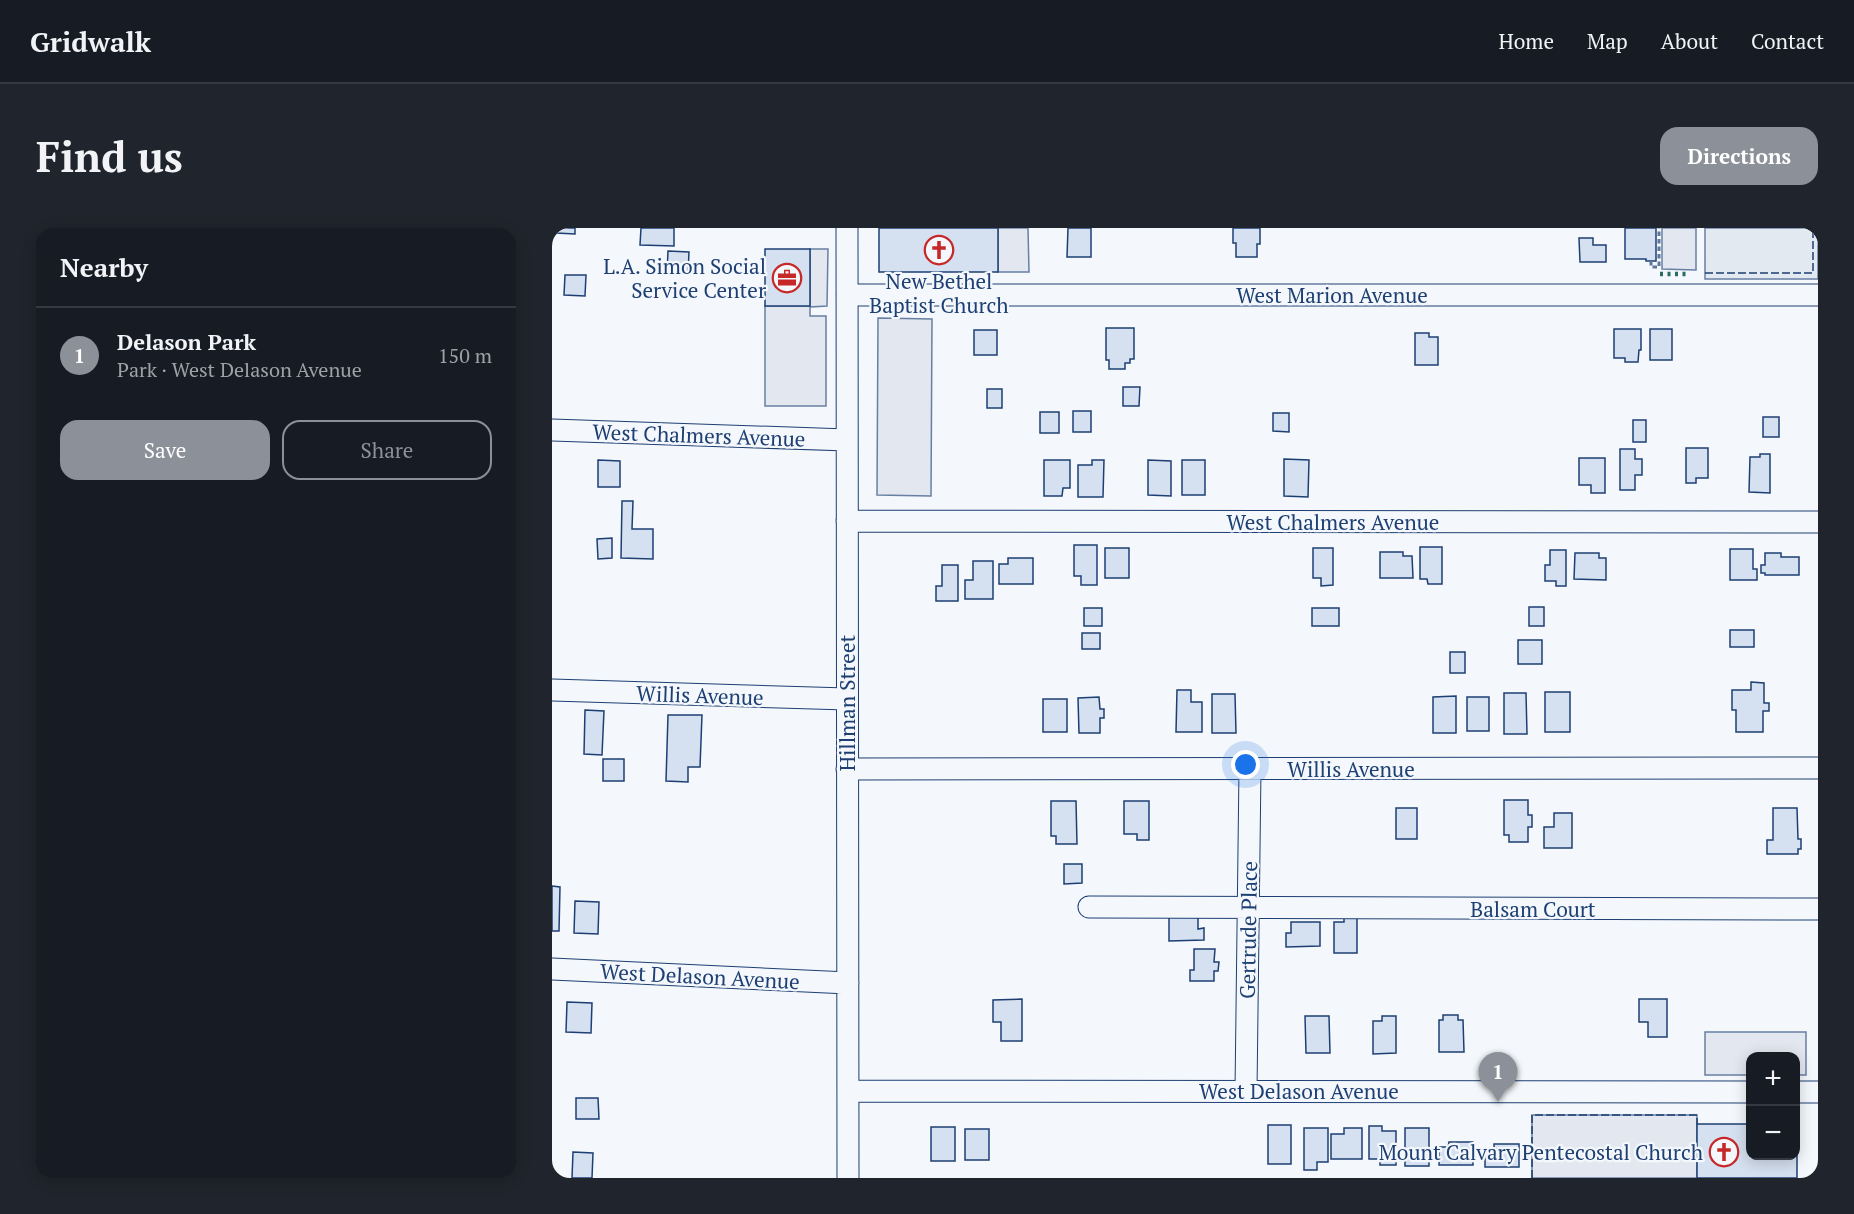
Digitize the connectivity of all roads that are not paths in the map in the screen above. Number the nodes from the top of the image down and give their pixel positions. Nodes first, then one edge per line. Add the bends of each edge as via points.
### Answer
1 (847, 228) edge
2 (847, 295) junction
3 (1818, 296) edge
4 (552, 430) edge
5 (847, 440) junction
6 (847, 521) junction
7 (1818, 522) edge
8 (552, 690) edge
9 (847, 699) junction
10 (1818, 768) edge
11 (847, 769) junction
12 (1250, 769) junction
13 (1089, 907) dead end
14 (1248, 908) junction
15 (1818, 909) edge
16 (552, 969) edge
17 (848, 983) junction
18 (848, 1091) junction
19 (1246, 1091) junction
20 (1746, 1092) edge
21 (1800, 1092) edge
22 (1818, 1092) edge
23 (848, 1178) edge

1 - 2 street, Hillman Street
2 - 3 street, West Marion Avenue
2 - 5 street, Hillman Street
4 - 5 street, West Chalmers Avenue
5 - 6 street, Hillman Street
6 - 7 street, West Chalmers Avenue
6 - 9 street, Hillman Street
8 - 9 street, Willis Avenue
9 - 11 street, Hillman Street
10 - 12 street, Willis Avenue
11 - 12 street, Willis Avenue
11 - 17 street, Hillman Street
12 - 14 street, Gertrude Place
13 - 14 street, Balsam Court
14 - 15 street, Balsam Court
14 - 19 street, Gertrude Place
16 - 17 street, West Delason Avenue
17 - 18 street, Hillman Street
18 - 19 street, West Delason Avenue
18 - 23 street, Hillman Street
19 - 20 street, West Delason Avenue
21 - 22 street

